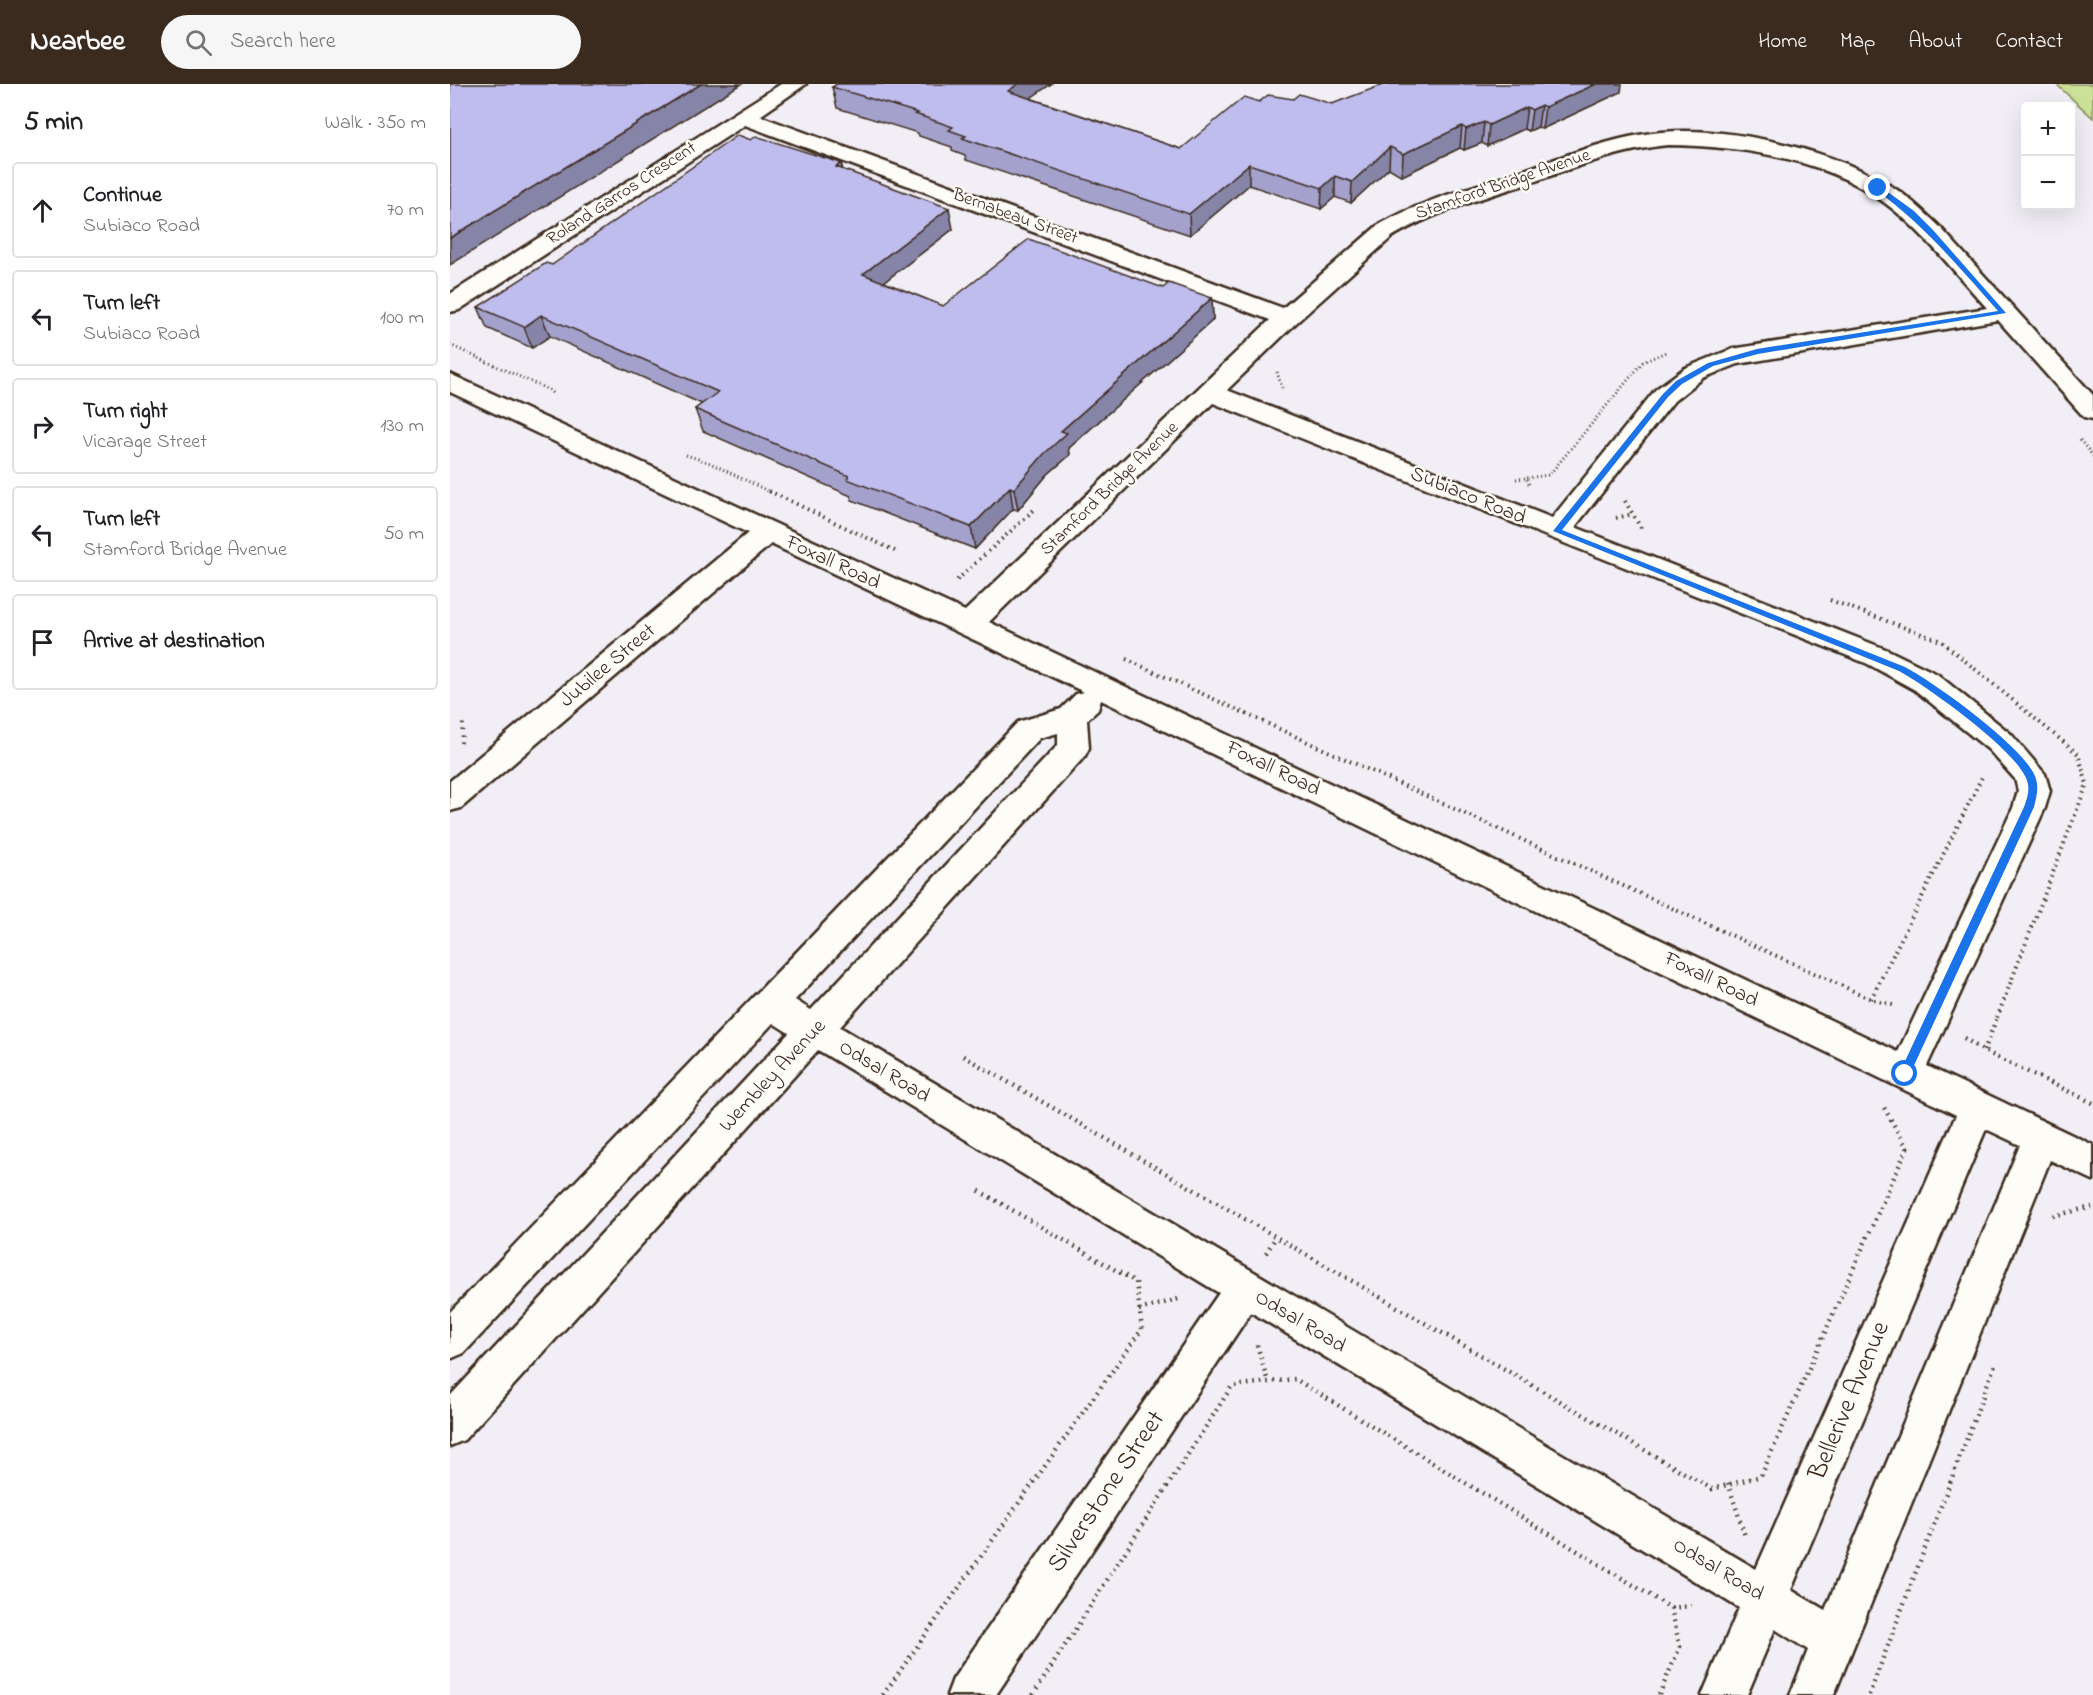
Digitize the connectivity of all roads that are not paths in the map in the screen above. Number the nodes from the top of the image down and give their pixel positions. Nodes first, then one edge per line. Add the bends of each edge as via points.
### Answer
1 (795, 84) edge
2 (743, 117) junction
3 (450, 304) edge
4 (2004, 312) junction
5 (1287, 318) junction
6 (450, 382) edge
7 (1210, 393) junction
8 (2093, 411) edge
9 (1557, 531) junction
10 (767, 532) junction
11 (968, 625) junction
12 (1100, 688) junction
13 (1072, 717) junction
14 (452, 795) edge
15 (768, 1002) junction
16 (815, 1030) junction
17 (1905, 1074) junction
18 (1977, 1108) junction
19 (2041, 1138) junction
20 (2093, 1162) edge
21 (1244, 1289) junction
22 (450, 1340) edge
23 (450, 1426) edge
24 (1765, 1598) junction
25 (1834, 1640) junction
26 (969, 1695) edge
27 (1724, 1695) edge
28 (1812, 1695) edge

1 - 2 street, Roland Garros Crescent
2 - 3 street, Roland Garros Crescent
2 - 5 street, Bernabeau Street
4 - 5 street, Stamford Bridge Avenue via 1912,213 1861,179 1755,146 1668,138 1614,148 1402,220 1369,244
4 - 8 street, Stamford Bridge Avenue
4 - 9 street via 1757,351 1711,364 1665,395
5 - 7 street, Stamford Bridge Avenue
6 - 10 street, Foxall Road
7 - 9 street, Subiaco Road
7 - 11 street, Stamford Bridge Avenue
9 - 17 street, Subiaco Road via 1902,669 1926,682 2000,742 2029,774 2034,790 2029,807
10 - 11 street, Foxall Road
10 - 14 street, Jubilee Street
11 - 12 street, Foxall Road
12 - 13 street
12 - 17 street, Foxall Road
13 - 15 street via 1029,729
13 - 16 street, Wembley Avenue via 1074,748
15 - 16 street, Odsal Road
15 - 22 street
16 - 21 street, Odsal Road
16 - 23 street, Wembley Avenue
17 - 18 street, Foxall Road
18 - 19 street, Foxall Road
18 - 24 street, Bellerive Avenue
19 - 20 street, Foxall Road
19 - 25 street
21 - 24 street, Odsal Road
21 - 26 street, Silverstone Street
24 - 25 street, Odsal Road
24 - 27 street, Bellerive Avenue
25 - 28 street

